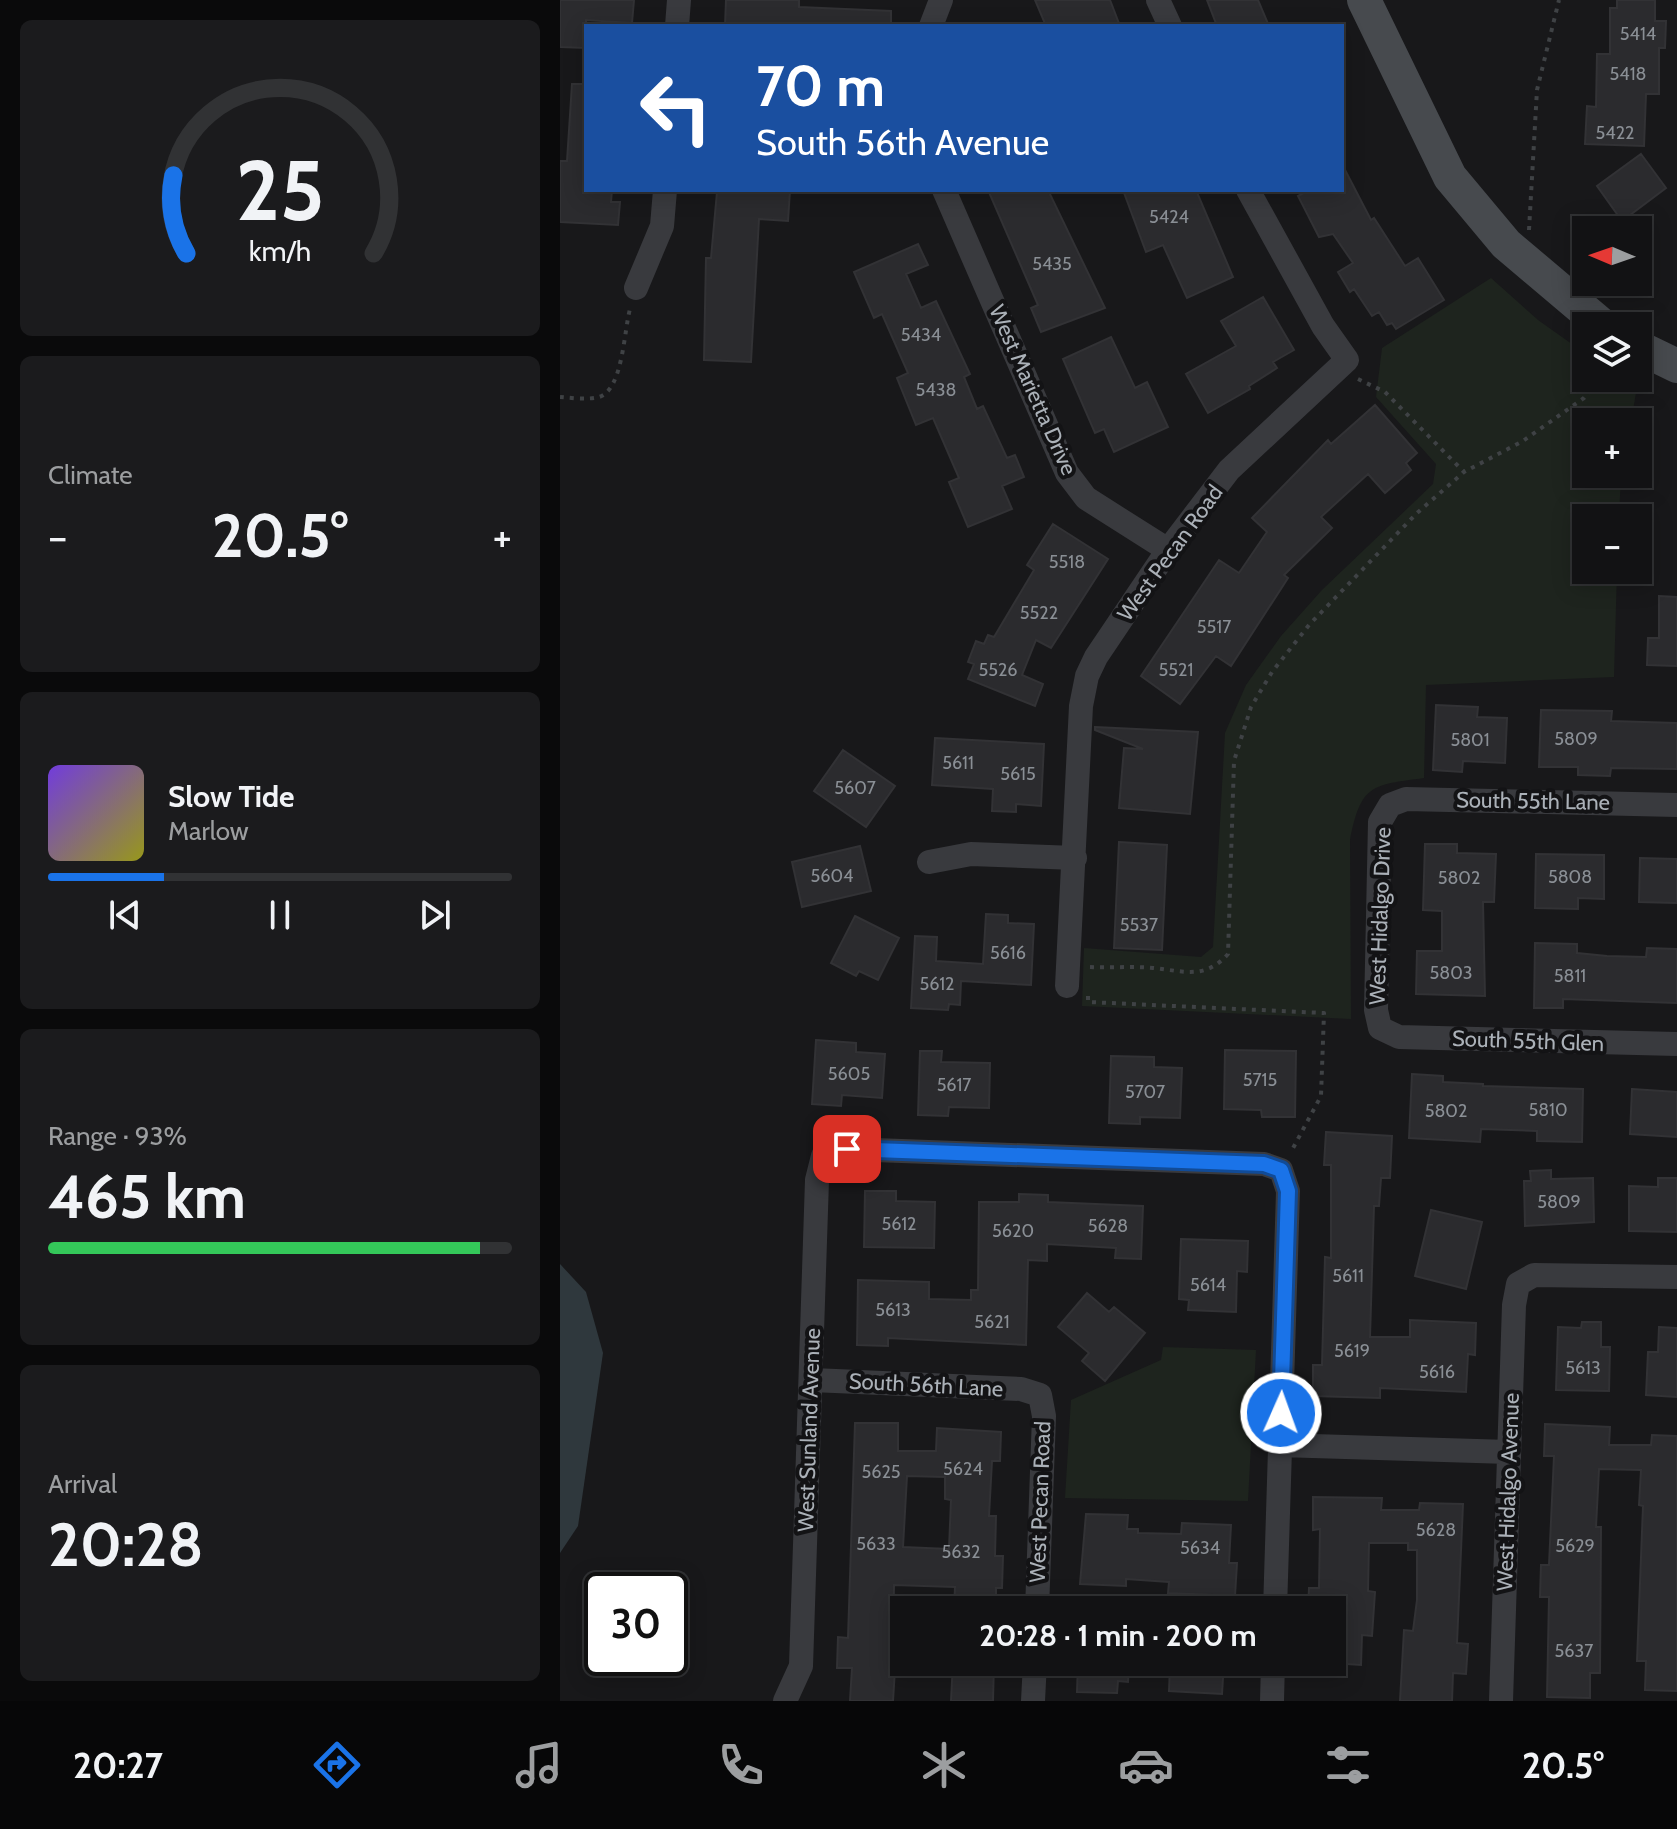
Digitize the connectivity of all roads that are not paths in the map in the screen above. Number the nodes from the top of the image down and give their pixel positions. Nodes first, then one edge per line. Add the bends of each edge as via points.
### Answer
1 (679, 0) edge
2 (941, 0) edge
3 (1158, 0) edge
4 (1364, 0) edge
5 (677, 24) edge
6 (932, 24) edge
7 (1169, 24) edge
8 (665, 192) edge
9 (945, 192) edge
10 (1249, 192) edge
11 (636, 288) road end
12 (1586, 312) edge
13 (1652, 354) edge
14 (1677, 366) edge
15 (1168, 550) junction
16 (1390, 805) joint
17 (1677, 805) edge
18 (1075, 858) junction
19 (929, 862) dead end
20 (1080, 978) road end
21 (1380, 1028) joint
22 (1677, 1044) edge
23 (1677, 1277) edge
24 (812, 1380) junction
25 (1040, 1395) joint
26 (1280, 1445) junction
27 (1509, 1452) junction
28 (1038, 1596) edge
29 (1275, 1596) edge
30 (1034, 1676) edge
31 (1273, 1676) edge
32 (785, 1701) edge
33 (1033, 1701) edge
34 (1272, 1701) edge
35 (1501, 1701) edge

1 - 5 street
2 - 6 street
3 - 7 street
4 - 12 street via 1450,177 1482,220
8 - 11 street via 662,226
9 - 15 street, West Marietta Drive via 1067,473 1086,498
10 - 15 street, West Pecan Road via 1347,360 1229,470
13 - 14 street
15 - 18 street, West Pecan Road via 1087,676 1081,706
16 - 17 street, South 55th Lane via 1406,799
16 - 21 street, West Hidalgo Drive via 1380,822
18 - 19 street via 971,854
18 - 20 street, West Pecan Road
21 - 22 street, South 55th Glen via 1399,1037
23 - 27 street, West Hidalgo Avenue via 1534,1275 1518,1284
24 - 25 street, South 56th Lane via 1021,1389
24 - 26 street, West Sunland Avenue via 817,1180 823,1156 847,1149 1264,1164 1281,1170 1288,1191
24 - 32 street, West Sunland Avenue via 801,1666
25 - 28 street, West Pecan Road via 1044,1416
26 - 27 street
26 - 29 street
27 - 35 street, West Hidalgo Avenue
30 - 33 street
31 - 34 street

